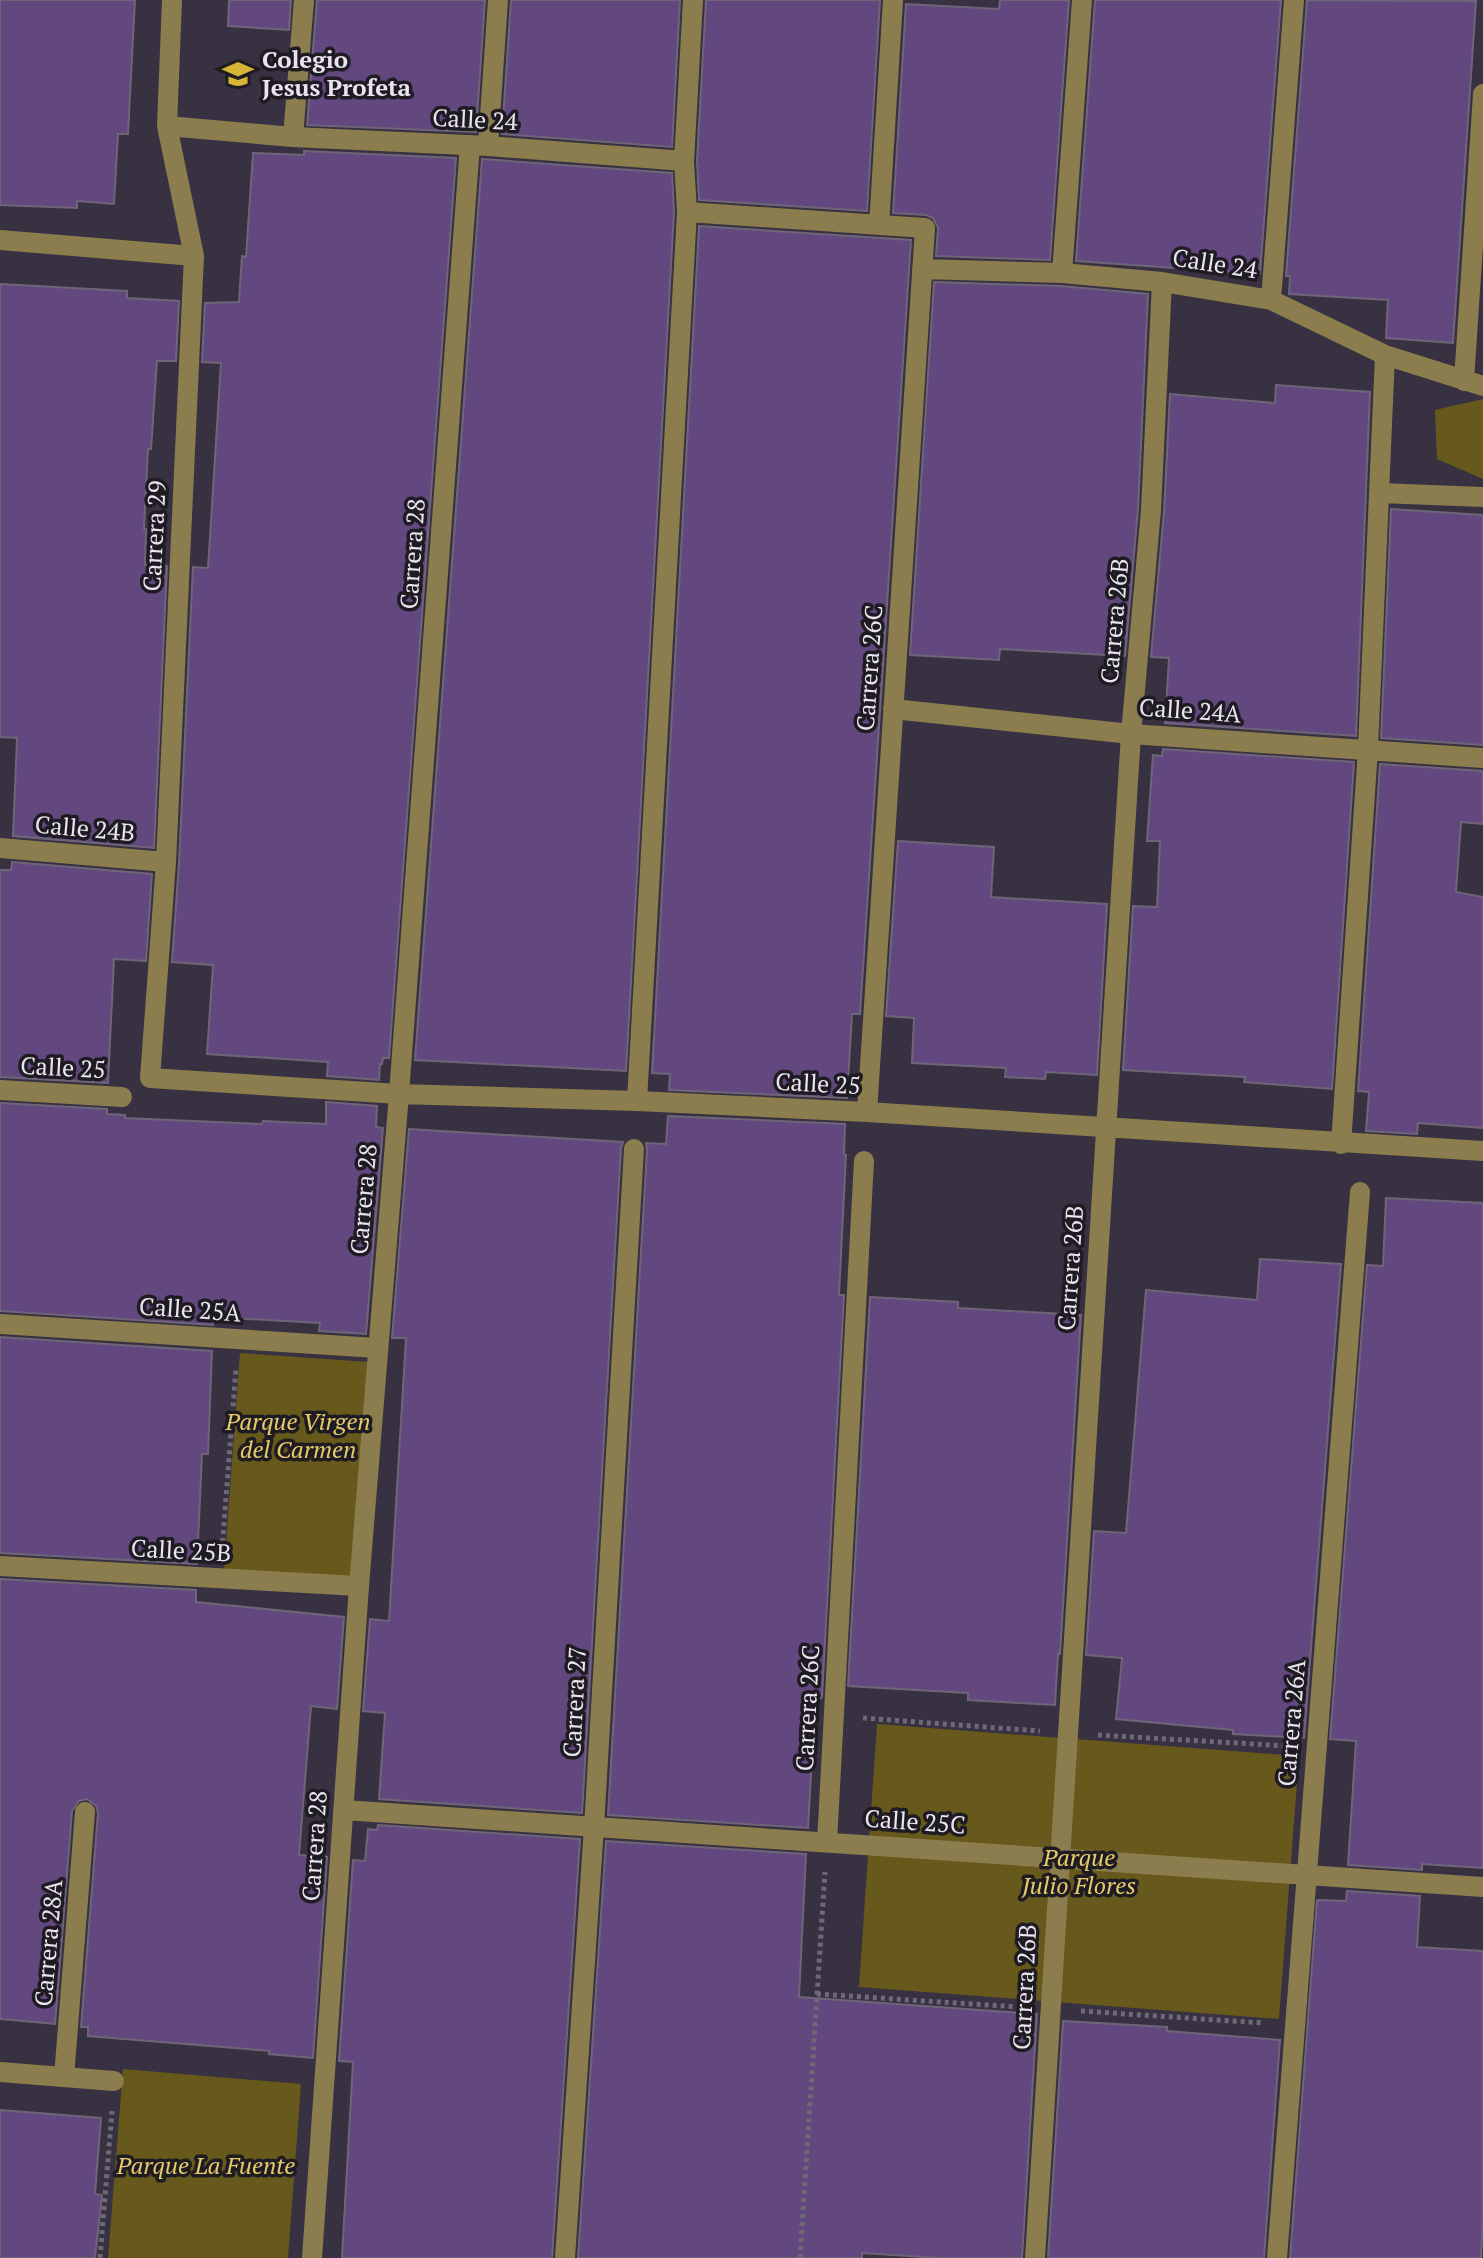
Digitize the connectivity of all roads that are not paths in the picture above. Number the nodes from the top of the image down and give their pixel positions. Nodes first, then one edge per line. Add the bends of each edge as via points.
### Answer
1 (172, 0) edge
2 (304, 0) edge
3 (498, 0) edge
4 (693, 0) edge
5 (893, 0) edge
6 (1082, 0) edge
7 (1294, 0) edge
8 (1483, 94) edge
9 (167, 126) junction
10 (293, 137) junction
11 (479, 146) junction
12 (684, 161) junction
13 (687, 212) junction
14 (879, 225) junction
15 (0, 240) edge
16 (194, 256) junction
17 (922, 269) junction
18 (1062, 273) junction
19 (1162, 282) junction
20 (1271, 300) junction
21 (1385, 355) junction
22 (1474, 384) edge
23 (1380, 493) junction
24 (1483, 497) edge
25 (893, 709) junction
26 (1131, 734) junction
27 (1368, 749) junction
28 (1483, 758) edge
29 (0, 848) edge
30 (166, 862) junction
31 (150, 1078) joint
32 (0, 1090) edge
33 (399, 1094) junction
34 (122, 1097) dead end
35 (637, 1101) junction
36 (867, 1112) junction
37 (1106, 1129) junction
38 (1341, 1144) junction
39 (634, 1149) dead end
40 (1483, 1151) edge
41 (864, 1161) dead end
42 (1360, 1192) dead end
43 (0, 1324) edge
44 (377, 1348) junction
45 (0, 1566) edge
46 (359, 1586) junction
47 (344, 1810) junction
48 (85, 1812) dead end
49 (594, 1827) junction
50 (827, 1842) junction
51 (1059, 1858) junction
52 (1305, 1874) junction
53 (1483, 1887) edge
54 (0, 2072) edge
55 (64, 2077) junction
56 (114, 2081) road end
57 (312, 2258) edge
58 (565, 2258) edge
59 (1035, 2258) edge
60 (1277, 2258) edge

1 - 9 street, Carrera 29
2 - 10 street
3 - 11 street, Carrera 28
4 - 12 street
5 - 14 street
6 - 18 street
7 - 20 street
8 - 22 street
9 - 10 street, Calle 24
9 - 16 street, Carrera 29
10 - 11 street, Calle 24
11 - 12 street, Calle 24
11 - 33 street, Carrera 28
12 - 13 street
13 - 14 street
13 - 35 street
14 - 17 street, Carrera 26C via 925,228
15 - 16 street
16 - 30 street, Carrera 29
17 - 18 street, Calle 24
17 - 25 street, Carrera 26C
18 - 19 street, Calle 24
19 - 20 street, Calle 24
19 - 26 street, Carrera 26B via 1151,510
20 - 21 street, Calle 24
21 - 22 street, Calle 24
21 - 23 street
23 - 24 street
23 - 27 street
25 - 26 street, Calle 24A
25 - 36 street, Carrera 26C
26 - 27 street, Calle 24A
26 - 37 street, Carrera 26B
27 - 28 street, Calle 24A
27 - 38 street
29 - 30 street, Calle 24B
30 - 31 street, Carrera 29
31 - 33 street, Calle 25
32 - 34 street, Calle 25
33 - 35 street, Calle 25
33 - 44 street, Carrera 28
35 - 36 street, Calle 25
36 - 37 street, Calle 25
37 - 38 street, Calle 25
37 - 51 street, Carrera 26B
38 - 40 street, Calle 25
39 - 49 street, Carrera 27
41 - 50 street, Carrera 26C
42 - 52 street, Carrera 26A
43 - 44 street, Calle 25A
44 - 46 street, Carrera 28
45 - 46 street, Calle 25B
46 - 47 street, Carrera 28
47 - 49 street, Calle 25C
47 - 57 street, Carrera 28
48 - 55 street, Carrera 28A
49 - 50 street, Calle 25C
49 - 58 street, Carrera 27
50 - 51 street, Calle 25C
51 - 52 street, Calle 25C
51 - 59 street, Carrera 26B
52 - 53 street, Calle 25C
52 - 60 street, Carrera 26A
54 - 55 street
55 - 56 street

